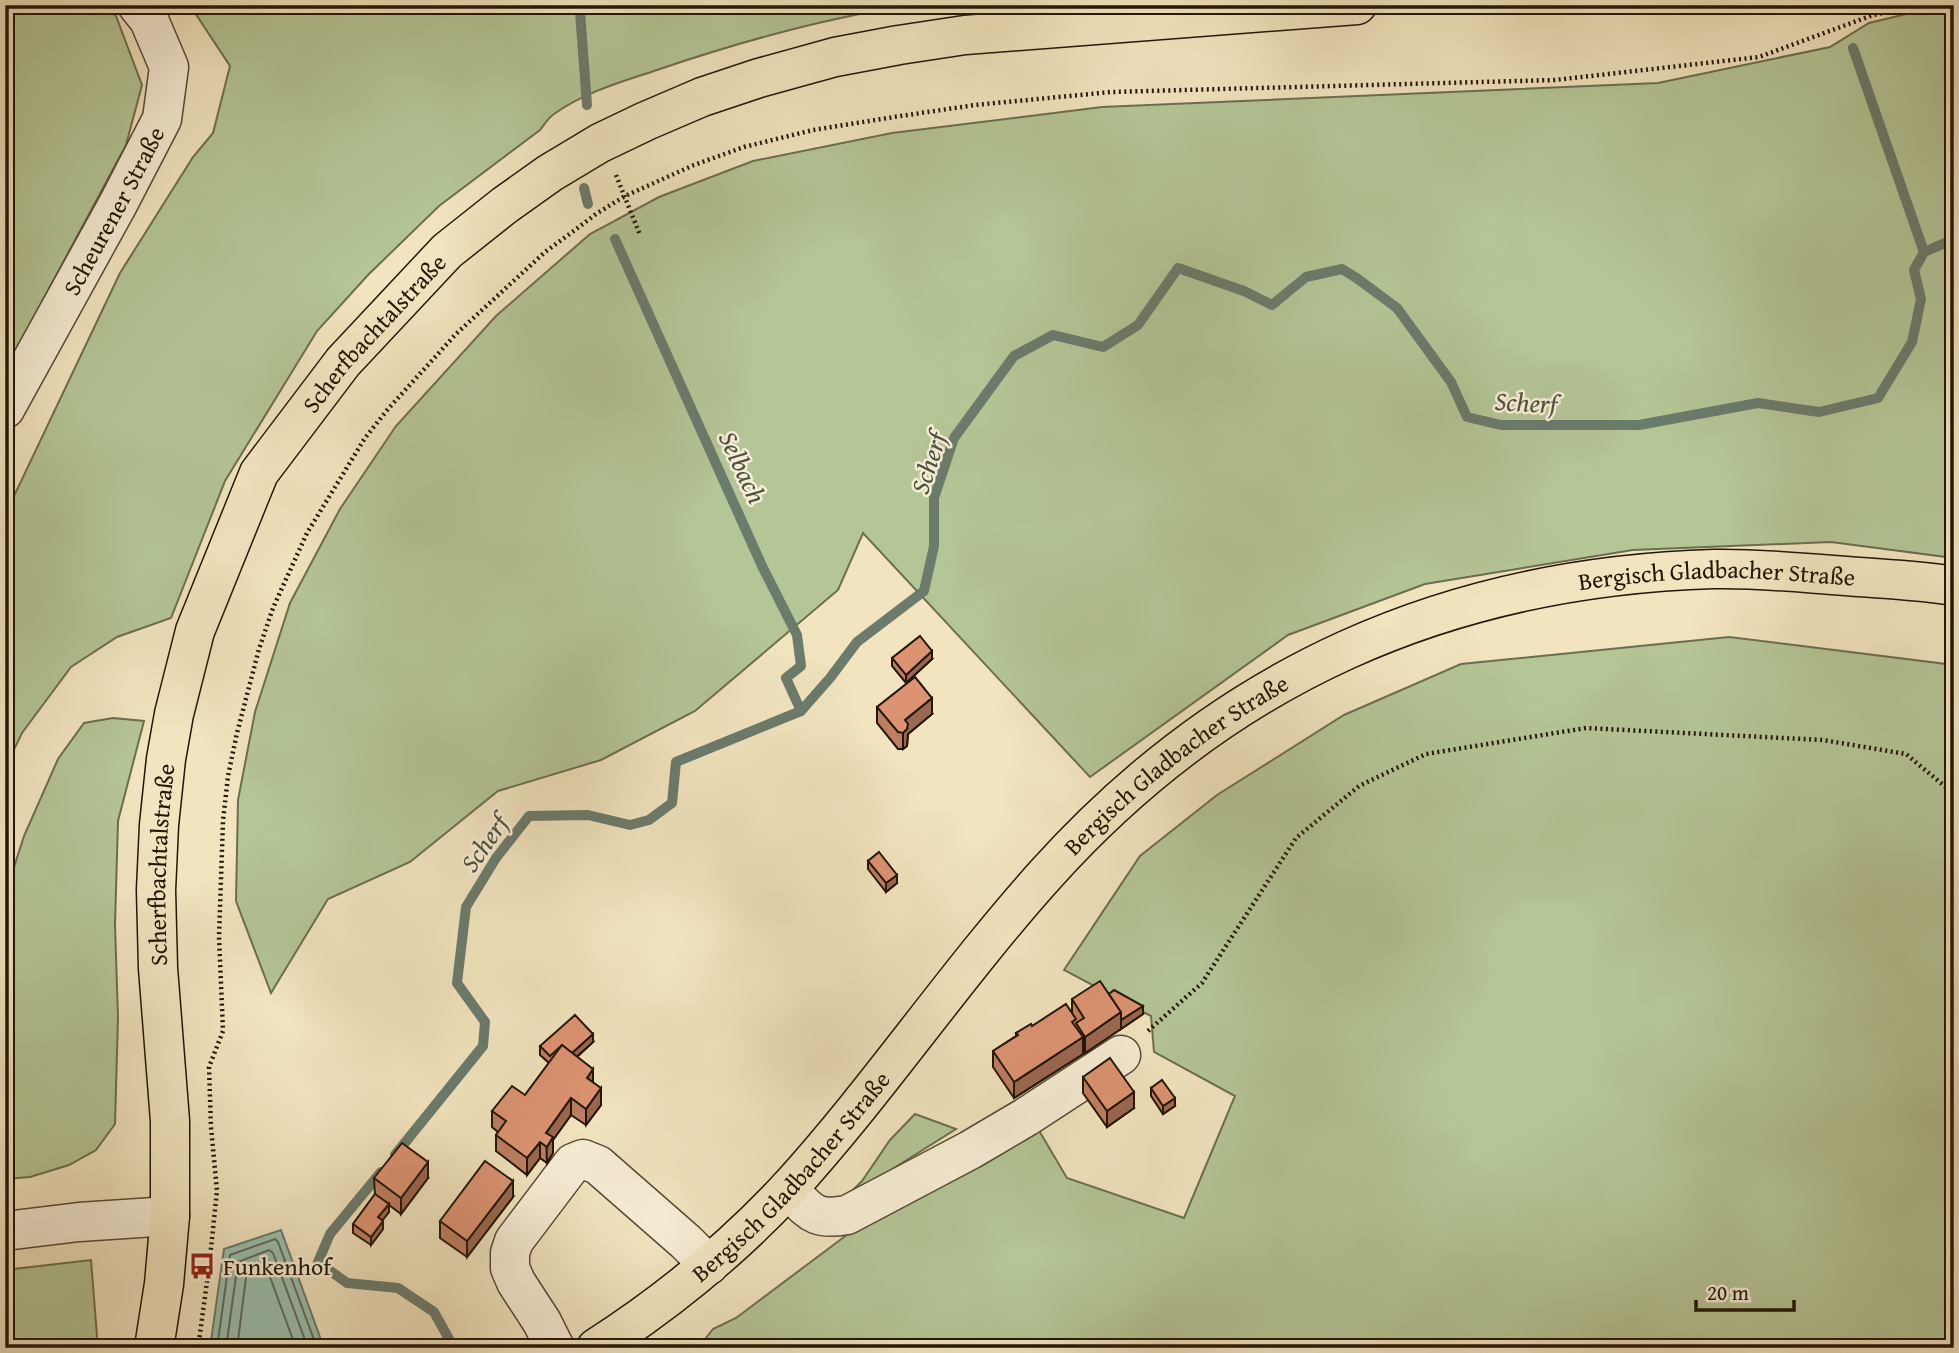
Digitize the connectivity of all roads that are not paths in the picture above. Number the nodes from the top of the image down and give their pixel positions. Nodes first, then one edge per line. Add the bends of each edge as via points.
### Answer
1 (137, 5) edge
2 (1357, 5) edge
3 (5, 409) edge
4 (1954, 586) edge
5 (1121, 1055) road end
6 (788, 1189) junction
7 (170, 1216) junction
8 (5, 1231) edge
9 (709, 1265) junction
10 (154, 1348) edge
11 (555, 1348) edge
12 (596, 1348) edge

1 - 3 street, Scheurener Straße via 149,20 169,67 162,119
2 - 7 main road, Scherfbachtalstraße via 965,35 835,57 702,97 600,143 550,173 447,251 343,362 259,473 195,631 166,759 159,825 156,912 170,1121
4 - 6 main road, Bergisch Gladbacher Straße via 1771,570 1634,574 1526,591 1440,613 1313,665 1207,730 1114,804 1029,894
5 - 6 street via 970,1150 847,1214 821,1217
6 - 9 main road, Bergisch Gladbacher Straße
7 - 8 street
7 - 10 main road, Scherfbachtalstraße
9 - 11 street via 598,1165 583,1159 573,1163 514,1241 510,1253 516,1282
9 - 12 main road, Bergisch Gladbacher Straße

